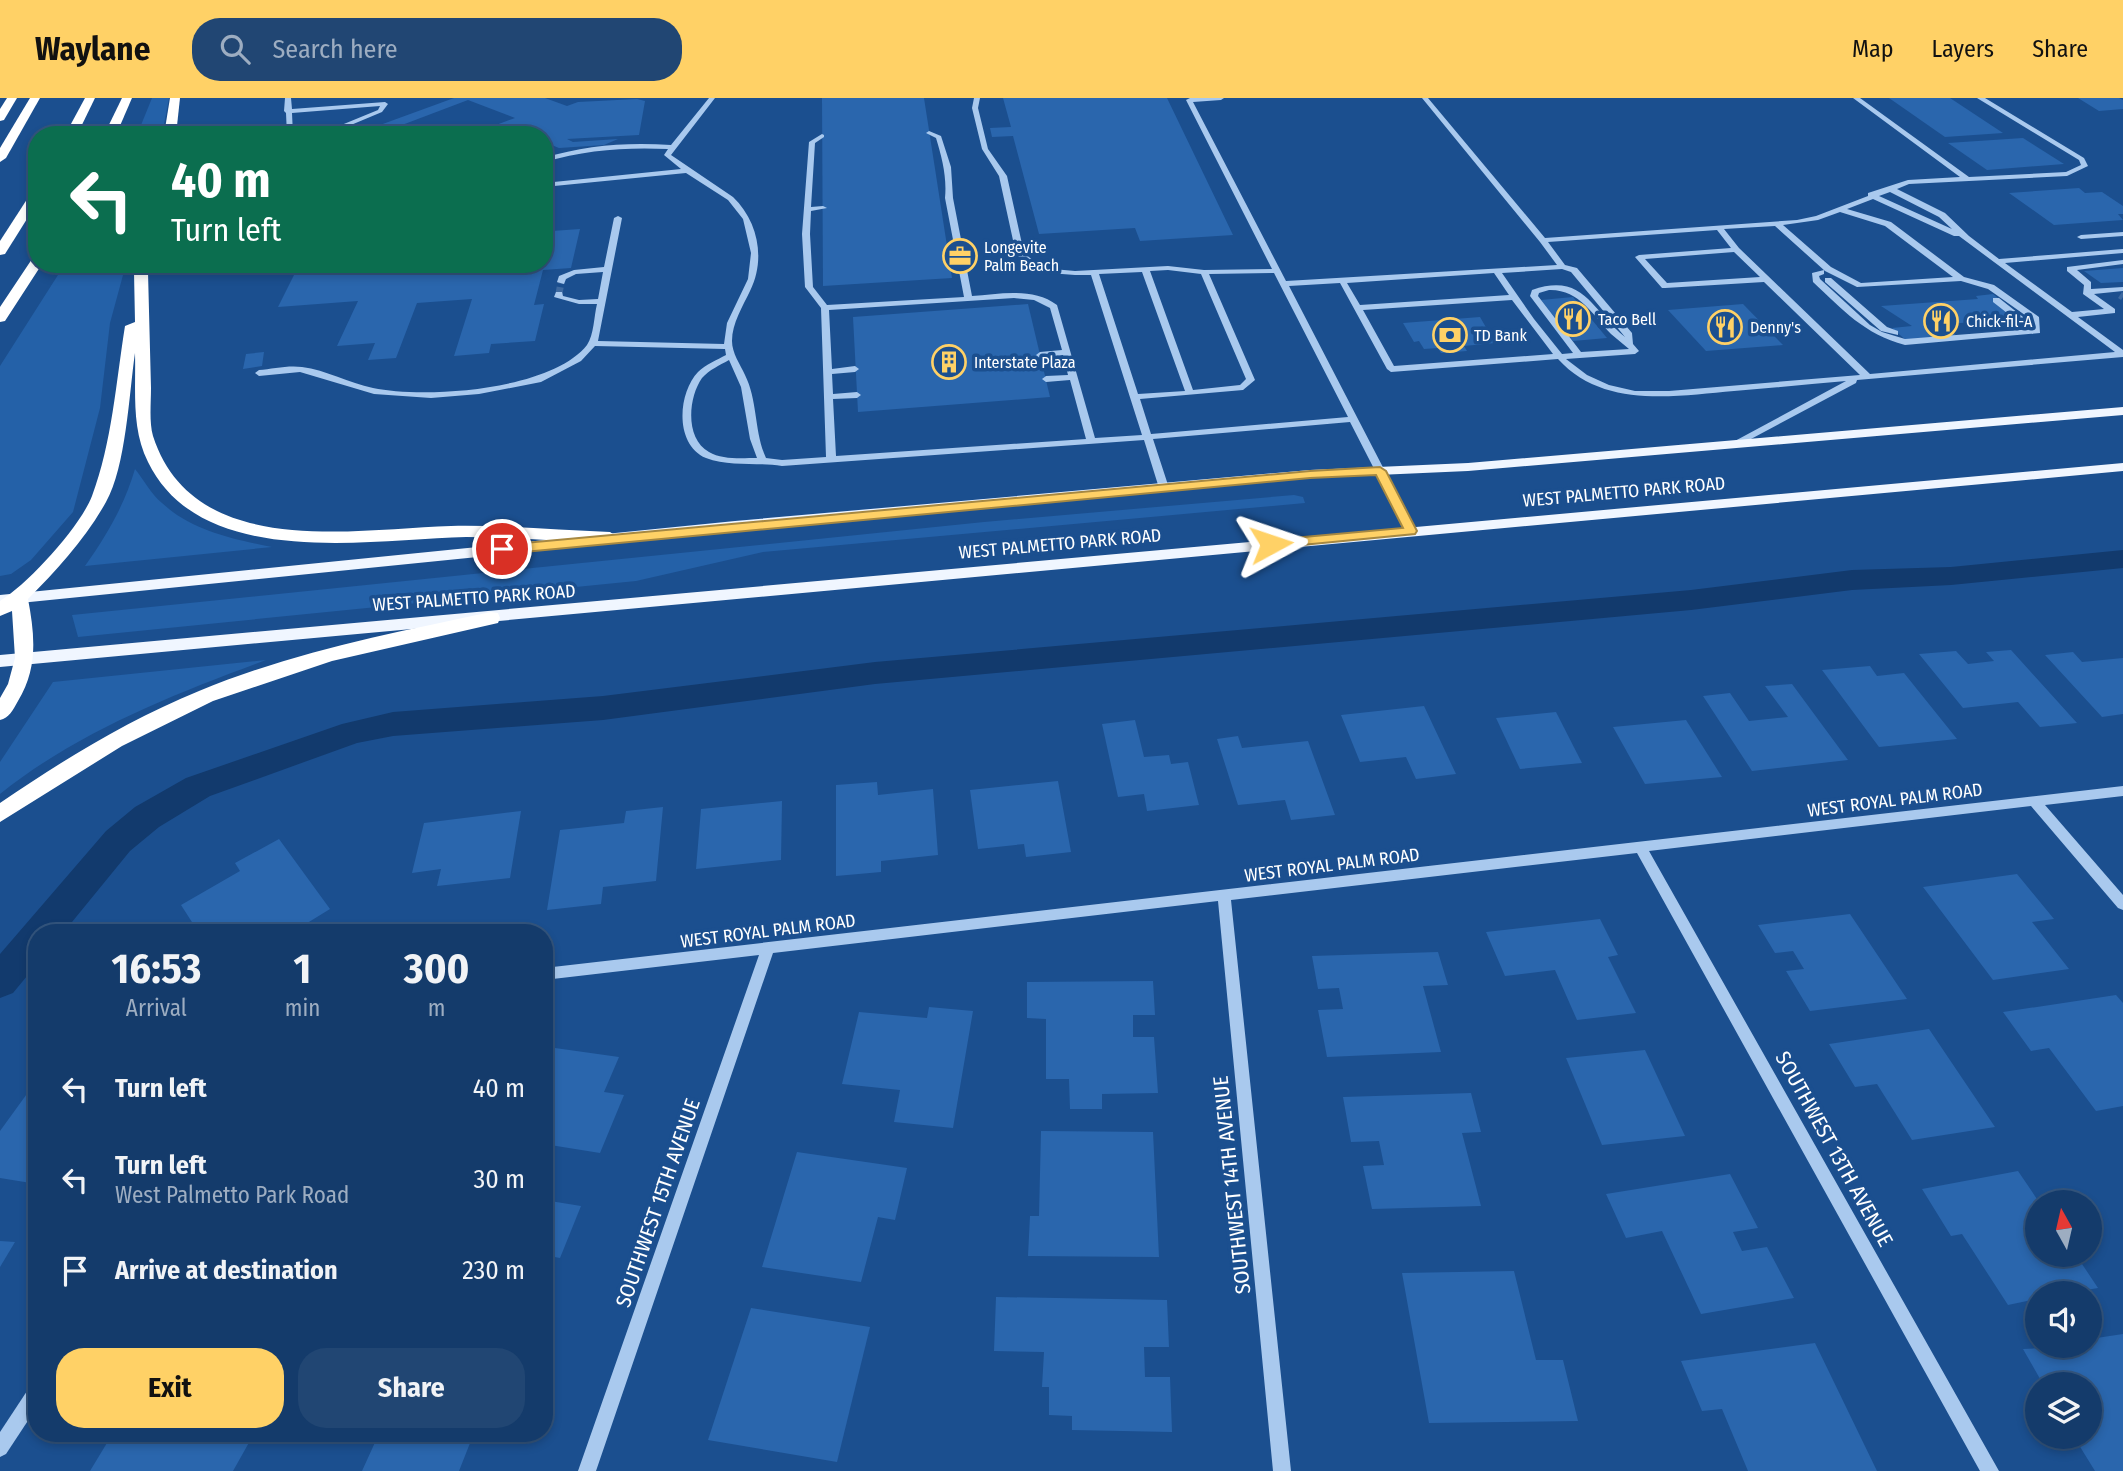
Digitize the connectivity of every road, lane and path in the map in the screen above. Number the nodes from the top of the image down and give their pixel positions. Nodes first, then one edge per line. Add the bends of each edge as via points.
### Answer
1 (12, 98) edge
2 (34, 98) edge
3 (90, 98) edge
4 (127, 98) edge
5 (175, 98) edge
6 (288, 98) edge
7 (712, 98) edge
8 (977, 98) edge
9 (1221, 98) edge
10 (1425, 98) edge
11 (1856, 98) edge
12 (1980, 98) edge
13 (387, 101) edge
14 (287, 111) junction
15 (0, 118) edge
16 (76, 126) edge
17 (114, 126) edge
18 (171, 126) edge
19 (289, 126) edge
20 (342, 126) edge
21 (929, 133) dead end
22 (822, 136) dead end
23 (670, 147) junction
24 (553, 157) edge
25 (0, 158) edge
26 (685, 171) junction
27 (1966, 178) junction
28 (553, 184) edge
29 (1889, 188) junction
30 (1871, 195) junction
31 (940, 200) dead end
32 (949, 200) junction
33 (28, 207) edge
34 (823, 208) dead end
35 (808, 209) junction
36 (1839, 209) junction
37 (618, 218) dead end
38 (1777, 224) junction
39 (1720, 229) junction
40 (2123, 234) edge
41 (2081, 237) dead end
42 (1966, 238) junction
43 (1543, 240) junction
44 (1736, 250) junction
45 (0, 251) edge
46 (2123, 251) edge
47 (1997, 261) junction
48 (2123, 262) edge
49 (1562, 267) junction
50 (608, 269) junction
51 (1145, 269) junction
52 (1496, 270) junction
53 (1277, 271) junction
54 (1824, 271) junction
55 (1094, 272) junction
56 (1204, 272) junction
57 (30, 273) edge
58 (141, 273) edge
59 (142, 273) edge
60 (1766, 279) junction
61 (1961, 279) junction
62 (1342, 280) junction
63 (561, 282) dead end
64 (1284, 284) junction
65 (2086, 292) junction
66 (2119, 292) edge
67 (559, 294) dead end
68 (1515, 297) junction
69 (968, 299) junction
70 (602, 301) junction
71 (1357, 308) junction
72 (825, 309) junction
73 (2123, 311) edge
74 (2112, 312) junction
75 (2070, 315) junction
76 (0, 318) edge
77 (593, 343) junction
78 (1632, 347) junction
79 (730, 351) junction
80 (1066, 352) junction
81 (2123, 354) edge
82 (1040, 355) dead end
83 (1579, 355) junction
84 (1559, 357) junction
85 (855, 369) dead end
86 (828, 372) junction
87 (259, 373) dead end
88 (1073, 377) junction
89 (1864, 377) junction
90 (1046, 379) dead end
91 (1191, 393) junction
92 (857, 395) dead end
93 (829, 397) junction
94 (1135, 397) junction
95 (2123, 411) edge
96 (1353, 419) junction
97 (1148, 437) junction
98 (1091, 441) junction
99 (1736, 444) junction
100 (762, 459) junction
101 (831, 460) junction
102 (2123, 467) edge
103 (1380, 471) junction
104 (1164, 488) junction
105 (1411, 531) junction
106 (610, 538) junction
107 (10, 599) edge
108 (0, 610) edge
109 (491, 618) junction
110 (26, 658) junction
111 (0, 661) edge
112 (0, 713) edge
113 (2123, 791) edge
114 (2034, 802) junction
115 (0, 814) edge
116 (1640, 847) junction
117 (1224, 896) junction
118 (2123, 904) edge
119 (768, 949) junction
120 (553, 973) edge
121 (28, 1405) edge
122 (0, 1447) edge
123 (587, 1471) edge
124 (1282, 1471) edge
125 (1990, 1471) edge

1 - 15 highway
2 - 25 highway
3 - 16 highway
4 - 17 highway
5 - 18 highway
6 - 14 street
7 - 23 street
8 - 55 street via 975,108 985,149 1003,176 1020,254 1052,271
9 - 53 street via 1189,100
10 - 43 street
11 - 27 street
12 - 27 street via 2082,159 2085,166 2067,174
13 - 14 street
13 - 20 street via 380,111
14 - 19 street
21 - 32 street via 939,137 951,186
22 - 35 street via 812,142
23 - 24 street via 576,150
23 - 26 street via 667,155
26 - 28 street
26 - 79 street via 733,202 746,217 753,241 757,261 733,321
27 - 29 street via 1908,182
29 - 30 street
29 - 42 street via 1942,215
30 - 36 street
30 - 42 street
31 - 32 street
32 - 69 street
33 - 45 highway
34 - 35 street
35 - 72 street via 809,287
36 - 38 street via 1818,218
36 - 61 street via 1888,224
37 - 50 street
38 - 39 street
38 - 54 street
39 - 43 street
39 - 44 street
40 - 41 street
42 - 47 street
43 - 49 street
44 - 60 street
44 - 60 street via 1639,257 1665,286
46 - 47 street
47 - 75 street
48 - 65 street via 2070,270 2088,284
49 - 52 street
49 - 78 street via 1574,270 1629,335
50 - 63 street via 574,272
50 - 70 street
51 - 55 street
51 - 56 street
51 - 91 street
52 - 62 street
52 - 68 street
53 - 56 street
53 - 64 street
54 - 61 street via 1860,285
54 - 61 street via 1884,329 1894,332 2021,323
54 - 61 street via 1815,275 1816,280 1875,334 1888,339 2037,331 2036,319 1991,287
55 - 94 street
56 - 91 street via 1251,380 1243,387
57 - 76 highway
58 - 107 highway via 106,483 75,537
59 - 106 highway via 144,433 150,457 174,490 192,503 264,532 327,540 451,532
60 - 89 street
62 - 64 street
62 - 71 street
64 - 96 street
65 - 66 street
65 - 74 street
67 - 70 street via 566,301
68 - 71 street
68 - 84 street
69 - 72 street
69 - 80 street via 1034,296 1046,300 1054,307
70 - 77 street
71 - 84 street via 1391,369
72 - 86 street
73 - 74 street
74 - 75 street
75 - 81 street
77 - 79 street
77 - 87 street via 578,359 538,380 479,391 431,395 374,391 300,369
78 - 83 street
78 - 83 street via 1582,295 1557,288 1535,292
79 - 100 street via 743,379 749,426
79 - 100 street via 702,373 690,391 691,438 705,454
80 - 82 street
80 - 88 street
81 - 89 street
83 - 84 street
84 - 89 street via 1594,384 1645,396
85 - 86 street
86 - 93 street
88 - 90 street
88 - 98 street
89 - 99 street
91 - 94 street
92 - 93 street
93 - 101 street
94 - 97 street
95 - 99 main road
96 - 97 street
96 - 103 street
97 - 98 street
97 - 104 street
98 - 101 street
99 - 103 main road
100 - 101 street via 782,463
102 - 105 main road, WEST PALMETTO PARK ROAD
103 - 104 main road
103 - 105 street
104 - 106 main road
105 - 109 main road, WEST PALMETTO PARK ROAD
106 - 107 main road
107 - 108 highway
107 - 110 highway
109 - 110 main road, WEST PALMETTO PARK ROAD
109 - 115 highway via 340,652 237,683 117,739
110 - 111 main road, WEST PALMETTO PARK ROAD
110 - 112 highway via 20,682
113 - 114 street, WEST ROYAL PALM ROAD
114 - 116 street, WEST ROYAL PALM ROAD
114 - 118 street
116 - 117 street, WEST ROYAL PALM ROAD
116 - 125 street, SOUTHWEST 13TH AVENUE
117 - 119 street, WEST ROYAL PALM ROAD
117 - 124 street, SOUTHWEST 14TH AVENUE
119 - 120 street, WEST ROYAL PALM ROAD
119 - 123 street, SOUTHWEST 15TH AVENUE
121 - 122 street

